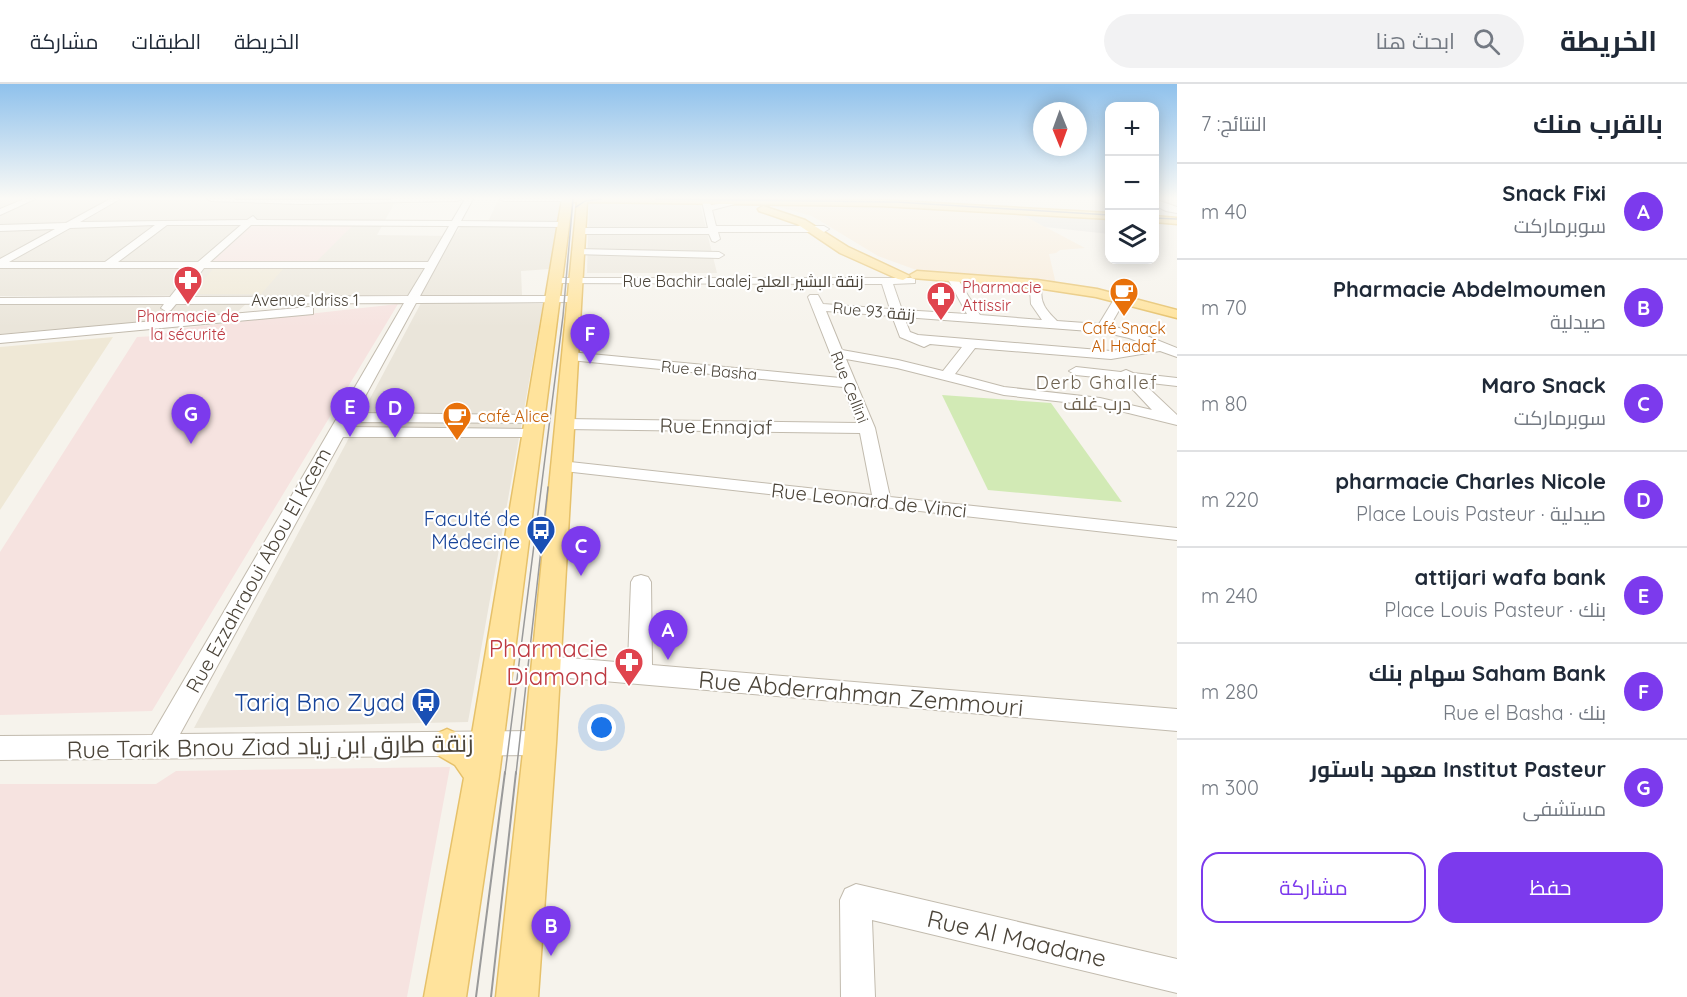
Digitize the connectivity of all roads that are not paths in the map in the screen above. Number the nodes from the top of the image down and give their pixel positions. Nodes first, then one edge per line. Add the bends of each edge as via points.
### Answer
1 (39, 242) edge
2 (139, 242) edge
3 (227, 242) edge
4 (443, 242) edge
5 (560, 242) edge
6 (578, 242) edge
7 (715, 242) edge
8 (841, 242) edge
9 (577, 252) junction
10 (719, 255) junction
11 (0, 264) edge
12 (202, 264) junction
13 (107, 265) junction
14 (431, 265) junction
15 (911, 278) junction
16 (554, 279) junction
17 (575, 279) junction
18 (730, 279) junction
19 (806, 279) junction
20 (886, 281) junction
21 (954, 281) junction
22 (1036, 288) junction
23 (732, 296) dead end
24 (574, 299) junction
25 (173, 300) junction
26 (255, 300) junction
27 (410, 300) junction
28 (551, 300) junction
29 (1118, 300) junction
30 (0, 301) edge
31 (818, 307) junction
32 (897, 314) junction
33 (1177, 314) edge
34 (238, 318) junction
35 (976, 319) junction
36 (1177, 319) edge
37 (1053, 324) junction
38 (153, 327) junction
39 (1103, 328) junction
40 (0, 339) edge
41 (1162, 346) junction
42 (966, 350) junction
43 (836, 353) junction
44 (1177, 353) edge
45 (1111, 355) junction
46 (570, 356) junction
47 (1076, 371) dead end
48 (947, 376) junction
49 (1128, 376) junction
50 (1177, 382) edge
51 (849, 383) junction
52 (1173, 419) edge
53 (340, 424) junction
54 (565, 424) junction
55 (533, 427) junction
56 (867, 428) junction
57 (561, 466) junction
58 (882, 501) junction
59 (1177, 534) edge
60 (641, 582) dead end
61 (546, 666) junction
62 (640, 674) junction
63 (1177, 720) edge
64 (540, 742) junction
65 (447, 744) joint
66 (159, 747) junction
67 (0, 748) edge
68 (484, 760) junction
69 (1177, 976) edge
70 (445, 997) edge
71 (517, 997) edge
72 (858, 997) edge

1 - 11 street
2 - 13 street
3 - 12 street
4 - 14 street, Rue Ezzahraoui Abou El Kcem
5 - 16 main road
6 - 9 main road
7 - 10 street
8 - 15 main road
9 - 10 street
9 - 17 main road
10 - 18 street
11 - 13 street
12 - 13 street
12 - 14 street
12 - 25 street
14 - 27 street, Rue Ezzahraoui Abou El Kcem
15 - 19 street, Rue Bachir Laalej زنقة البشير العلج
15 - 20 street, Rue Bachir Laalej زنقة البشير العلج
15 - 21 main road
15 - 29 main road via 1008,280
16 - 17 street, Rue Bachir Laalej زنقة البشير العلج
16 - 28 main road
17 - 18 street, Rue Bachir Laalej زنقة البشير العلج
17 - 24 main road
18 - 19 street, Rue Bachir Laalej زنقة البشير العلج
18 - 23 street
19 - 20 street, Rue Bachir Laalej زنقة البشير العلج
19 - 31 street, Rue Cellini
20 - 32 street
21 - 22 main road
21 - 35 street
22 - 29 main road
22 - 37 street via 1034,299
24 - 28 street, Avenue Idriss 1
24 - 46 main road
25 - 26 street, Avenue Idriss 1
25 - 30 street, Avenue Idriss 1
25 - 38 street
26 - 27 street, Avenue Idriss 1
26 - 34 street
27 - 28 street, Avenue Idriss 1
27 - 34 street
27 - 53 street, Rue Ezzahraoui Abou El Kcem
28 - 55 main road
29 - 33 main road
29 - 36 main road
29 - 39 street
31 - 32 street, Rue 93 زنقة
31 - 43 street, Rue Cellini
32 - 35 street, Rue 93 زنقة
32 - 42 street via 904,334
34 - 38 street
35 - 37 street, Rue 93 زنقة
37 - 39 street, Rue 93 زنقة
38 - 40 street
39 - 41 street, Rue 93 زنقة
41 - 44 street, Rue 93 زنقة
41 - 45 street
42 - 45 street
42 - 48 street
43 - 48 street
43 - 51 street, Rue Cellini
45 - 49 street
46 - 51 street, Rue el Basha
46 - 54 main road
47 - 49 street
48 - 52 street via 1004,391 1100,402
49 - 50 street
49 - 52 street
51 - 56 street, Rue Cellini
53 - 55 street
53 - 66 street, Rue Ezzahraoui Abou El Kcem
54 - 56 street, Rue Ennajaf
54 - 57 main road
55 - 68 main road
56 - 58 street, Rue Cellini
57 - 58 street, Rue Leonard de Vinci
57 - 61 main road
58 - 59 street, Rue Leonard de Vinci
60 - 62 street
61 - 62 street, Rue Abderrahman Zemmouri
61 - 64 main road
62 - 63 street, Rue Abderrahman Zemmouri
64 - 68 street, Rue Tarik Bnou Ziad زنقة طارق ابن زياد
64 - 71 main road
65 - 66 street, Rue Tarik Bnou Ziad زنقة طارق ابن زياد
65 - 68 main road
66 - 67 street, Rue Tarik Bnou Ziad زنقة طارق ابن زياد
68 - 70 main road
69 - 72 street, Rue Al Maadane via 856,900

